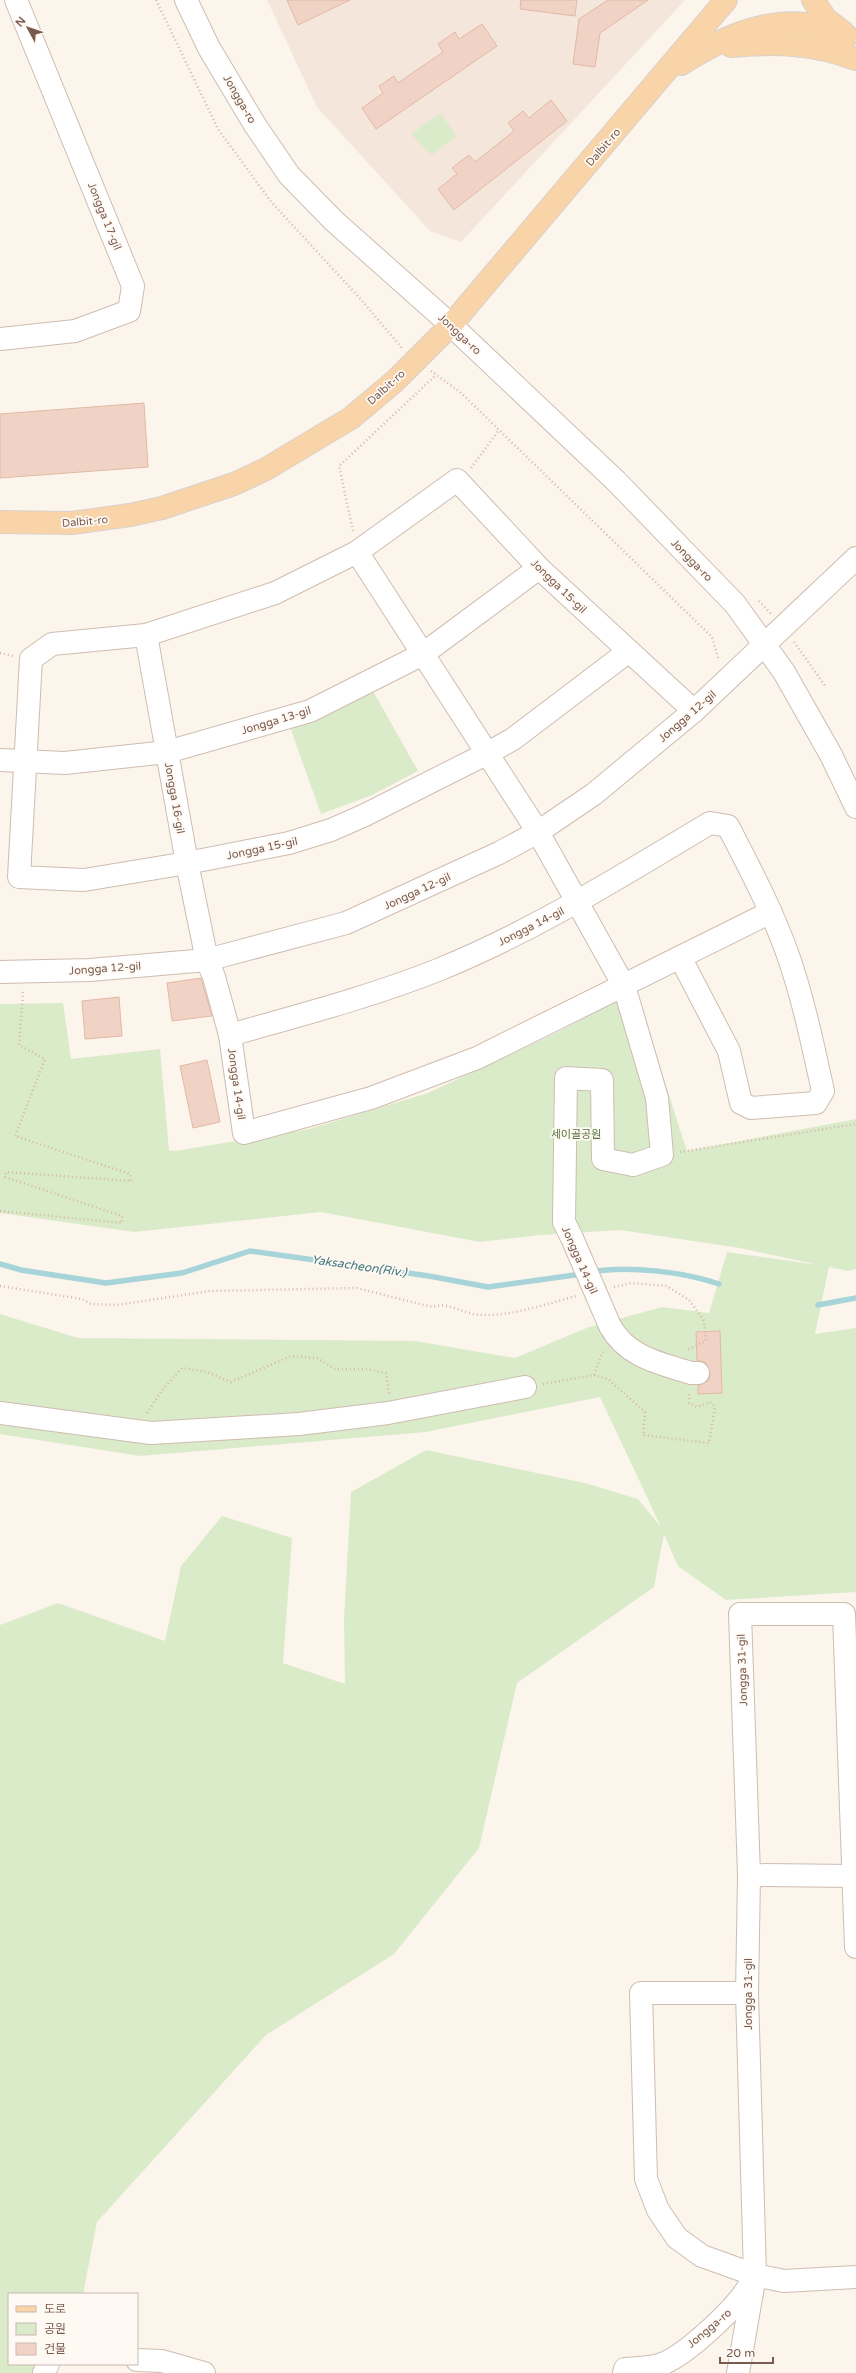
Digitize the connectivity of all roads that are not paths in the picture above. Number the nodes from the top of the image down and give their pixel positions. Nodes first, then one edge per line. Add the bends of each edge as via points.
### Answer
1 (16, 0) edge
2 (186, 0) edge
3 (726, 0) edge
4 (813, 0) edge
5 (852, 37) edge
6 (706, 48) junction
7 (856, 59) edge
8 (666, 73) junction
9 (451, 325) junction
10 (0, 339) edge
11 (0, 522) edge
12 (357, 552) junction
13 (856, 558) edge
14 (539, 568) junction
15 (146, 635) junction
16 (764, 646) junction
17 (629, 651) junction
18 (422, 654) junction
19 (694, 711) junction
20 (167, 752) junction
21 (488, 753) junction
22 (0, 760) edge
23 (26, 761) junction
24 (856, 807) edge
25 (538, 832) junction
26 (187, 864) junction
27 (577, 901) junction
28 (771, 912) junction
29 (680, 957) junction
30 (207, 960) junction
31 (0, 972) edge
32 (624, 986) junction
33 (230, 1035) junction
34 (698, 1373) dead end
35 (525, 1387) road end
36 (0, 1413) edge
37 (749, 1875) junction
38 (855, 1876) edge
39 (856, 1947) edge
40 (747, 1993) junction
41 (755, 2275) junction
42 (856, 2277) edge
43 (138, 2360) edge
44 (204, 2373) edge
45 (624, 2373) edge
46 (738, 2373) edge

1 - 10 street, Jongga 17-gil via 133,286 129,311 75,331
2 - 9 street, Jongga-ro via 209,48 255,125 289,175 334,221
3 - 8 main road, Dalbit-ro
4 - 5 main road via 826,19
5 - 6 main road, Dalbit-ro via 808,24 776,23 739,33
6 - 7 main road via 770,42 804,45
6 - 8 main road, Dalbit-ro
8 - 9 main road, Dalbit-ro
9 - 11 main road, Dalbit-ro via 395,381 350,418 292,455 234,484 162,508 100,520 72,523
9 - 16 street, Jongga-ro via 616,481 735,604
12 - 14 street, Jongga 15-gil via 457,480
12 - 15 street via 275,593
12 - 18 street
13 - 16 street
14 - 17 street, Jongga 15-gil
14 - 18 street, Jongga 13-gil
15 - 20 street, Jongga 16-gil
15 - 23 street via 52,644 31,660
16 - 19 street, Jongga 12-gil
16 - 24 street, Jongga-ro via 788,678 831,754
17 - 19 street
17 - 21 street, Jongga 15-gil via 512,739
18 - 20 street, Jongga 13-gil via 310,711
18 - 21 street
19 - 25 street, Jongga 12-gil via 594,794
20 - 23 street, Jongga 13-gil via 65,763
20 - 26 street, Jongga 16-gil
21 - 25 street
21 - 26 street, Jongga 15-gil via 331,830 289,843
22 - 23 street, Jongga 13-gil
23 - 26 street, Jongga 15-gil via 19,877 84,880
25 - 27 street
25 - 30 street, Jongga 12-gil via 411,895 346,923
26 - 30 street, Jongga 16-gil
27 - 28 street, Jongga 14-gil via 710,823 728,826
27 - 32 street
27 - 33 street, Jongga 14-gil via 529,928 438,970 355,1000
28 - 29 street, Jongga 14-gil
28 - 29 street, Jongga 14-gil via 807,1015 823,1091 816,1103 751,1108 741,1103 729,1051
29 - 32 street, Jongga 14-gil
30 - 31 street, Jongga 12-gil via 90,970
30 - 33 street, Jongga 14-gil
32 - 33 street, Jongga 14-gil via 477,1058 371,1098 244,1133
32 - 34 street, Jongga 14-gil, bridge via 657,1098 662,1156 633,1165 603,1159 602,1080 566,1078 564,1222 614,1333 645,1358
35 - 36 street via 388,1413 299,1424 151,1433
37 - 38 street
37 - 38 street, Jongga 31-gil via 740,1614 844,1614
37 - 40 street, Jongga 31-gil
38 - 39 street
40 - 41 street, Jongga 31-gil
40 - 41 street via 641,1993 646,2179 658,2210 677,2238 702,2256
41 - 42 street via 784,2281
41 - 45 street, Jongga-ro via 744,2295 717,2324 678,2354 661,2365 624,2369
41 - 46 street, Jongga 31-gil
43 - 44 street via 162,2361

